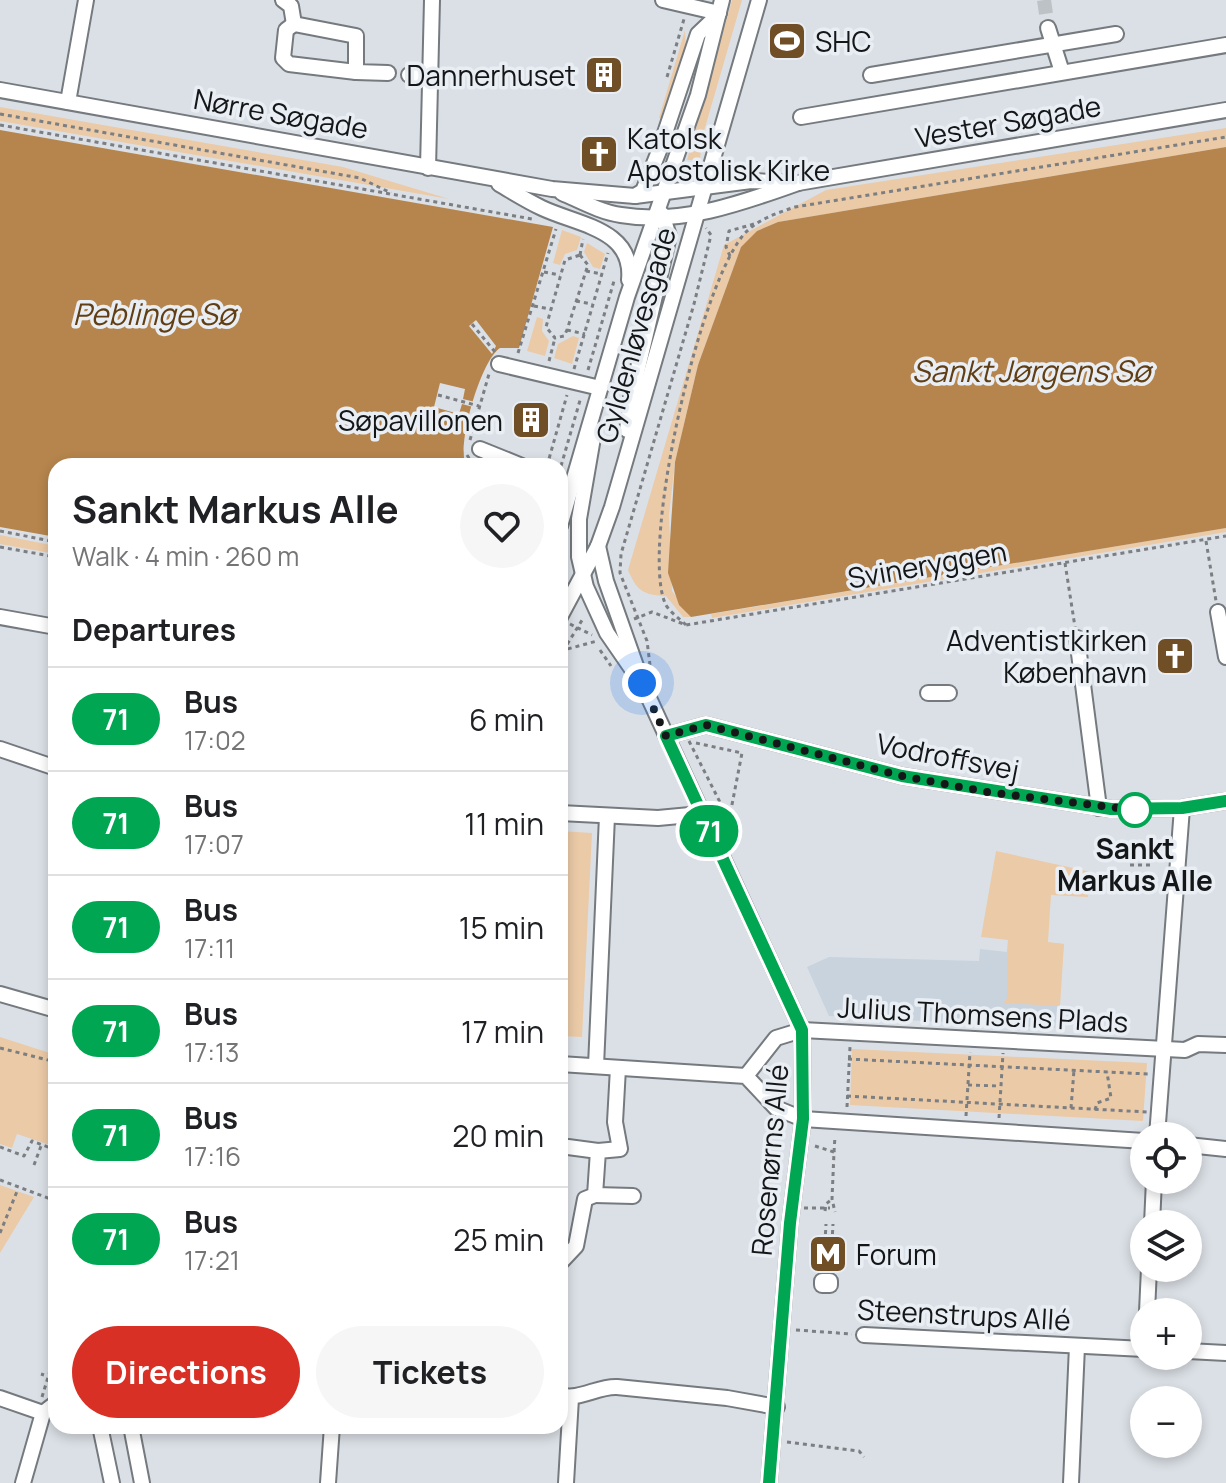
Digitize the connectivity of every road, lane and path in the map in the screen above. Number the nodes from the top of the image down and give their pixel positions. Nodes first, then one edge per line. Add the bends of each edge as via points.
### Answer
1 (86, 0) edge
2 (283, 0) edge
3 (432, 0) edge
4 (663, 0) edge
5 (759, 0) edge
6 (720, 7) edge
7 (294, 24) junction
8 (1048, 28) tunnel mouth
9 (1116, 34) dead end
10 (1054, 44) junction
11 (1226, 45) edge
12 (356, 72) junction
13 (1062, 72) junction
14 (388, 73) dead end
15 (409, 75) dead end
16 (871, 75) dead end
17 (430, 76) junction
18 (0, 90) edge
19 (68, 102) junction
20 (1226, 110) edge
21 (0, 114) edge
22 (801, 117) dead end
23 (36, 120) junction
24 (0, 125) edge
25 (34, 131) junction
26 (1226, 137) edge
27 (308, 168) junction
28 (428, 168) junction
29 (307, 179) junction
30 (490, 179) junction
31 (798, 183) junction
32 (552, 189) junction
33 (705, 189) junction
34 (393, 195) junction
35 (635, 196) junction
36 (661, 210) junction
37 (697, 213) junction
38 (543, 221) dead end
39 (757, 223) junction
40 (558, 224) dead end
41 (596, 245) dead end
42 (609, 252) dead end
43 (580, 255) junction
44 (730, 256) junction
45 (586, 271) junction
46 (544, 272) junction
47 (602, 274) junction
48 (561, 275) junction
49 (615, 279) dead end
50 (627, 297) junction
51 (576, 301) junction
52 (593, 304) junction
53 (534, 306) junction
54 (551, 310) junction
55 (472, 324) dead end
56 (567, 330) junction
57 (585, 334) junction
58 (555, 338) junction
59 (511, 352) dead end
60 (497, 358) junction
61 (548, 362) dead end
62 (578, 382) junction
63 (600, 388) junction
64 (438, 395) dead end
65 (479, 406) junction
66 (480, 449) dead end
67 (468, 458) edge
68 (502, 458) edge
69 (550, 458) edge
70 (567, 458) edge
71 (568, 466) edge
72 (624, 467) junction
73 (0, 531) edge
74 (1226, 536) edge
75 (1206, 539) junction
76 (48, 540) edge
77 (598, 546) junction
78 (0, 547) edge
79 (48, 556) edge
80 (1065, 561) junction
81 (583, 576) junction
82 (568, 603) edge
83 (1218, 612) joint
84 (0, 617) edge
85 (568, 622) edge
86 (686, 625) junction
87 (48, 626) edge
88 (600, 637) dead end
89 (1077, 638) joint
90 (596, 643) dead end
91 (568, 649) edge
92 (1226, 657) edge
93 (642, 683) junction
94 (928, 693) dead end
95 (949, 693) dead end
96 (666, 736) junction
97 (0, 749) edge
98 (48, 765) edge
99 (1226, 801) edge
100 (1099, 808) junction
101 (1182, 808) junction
102 (568, 814) edge
103 (701, 814) junction
104 (607, 816) junction
105 (729, 820) junction
106 (710, 833) junction
107 (1130, 865) dead end
108 (1152, 865) dead end
109 (0, 994) edge
110 (48, 1008) edge
111 (802, 1030) junction
112 (852, 1034) junction
113 (971, 1040) junction
114 (1004, 1041) junction
115 (1226, 1045) edge
116 (0, 1048) edge
117 (1162, 1049) junction
118 (848, 1059) junction
119 (48, 1060) edge
120 (568, 1064) edge
121 (596, 1066) junction
122 (969, 1066) junction
123 (1002, 1067) junction
124 (618, 1068) junction
125 (1074, 1070) junction
126 (1107, 1072) junction
127 (1160, 1075) junction
128 (746, 1076) junction
129 (968, 1085) junction
130 (1001, 1086) junction
131 (967, 1102) junction
132 (1000, 1104) junction
133 (1071, 1108) junction
134 (1095, 1110) junction
135 (1158, 1113) junction
136 (803, 1119) junction
137 (836, 1122) junction
138 (1158, 1122) edge
139 (964, 1132) junction
140 (998, 1133) junction
141 (1130, 1140) edge
142 (41, 1145) junction
143 (813, 1146) dead end
144 (1202, 1146) edge
145 (0, 1147) edge
146 (48, 1147) edge
147 (568, 1147) dead end
148 (1226, 1149) edge
149 (598, 1151) junction
150 (834, 1152) junction
151 (34, 1165) dead end
152 (0, 1180) edge
153 (28, 1183) dead end
154 (19, 1187) junction
155 (25, 1190) junction
156 (595, 1195) junction
157 (633, 1196) dead end
158 (48, 1198) edge
159 (832, 1199) junction
160 (792, 1207) junction
161 (830, 1210) junction
162 (0, 1233) edge
163 (568, 1254) edge
164 (782, 1328) junction
165 (864, 1335) joint
166 (1077, 1346) junction
167 (1130, 1348) edge
168 (1202, 1352) edge
169 (1226, 1353) edge
170 (48, 1379) edge
171 (568, 1396) edge
172 (0, 1398) edge
173 (777, 1407) junction
174 (48, 1409) edge
175 (43, 1413) junction
176 (102, 1434) edge
177 (133, 1434) edge
178 (331, 1434) edge
179 (566, 1434) edge
180 (773, 1441) junction
181 (864, 1457) dead end
182 (23, 1483) edge
183 (112, 1483) edge
184 (142, 1483) edge
185 (328, 1483) edge
186 (566, 1483) edge
187 (769, 1483) edge
188 (1071, 1483) edge

1 - 19 street
2 - 7 street via 291,6
3 - 17 street
4 - 6 street
5 - 33 street, Gyldenløvesgade
6 - 35 street via 698,34 659,151 643,191
6 - 36 street, Gyldenløvesgade
7 - 12 street via 356,36
7 - 12 street via 286,30 283,58 289,64
8 - 10 street
9 - 10 street
10 - 13 street
10 - 16 street
11 - 13 street
12 - 14 street
13 - 22 street
15 - 17 street
17 - 28 street
18 - 19 street, Nørre Søgade
19 - 28 street, Nørre Søgade
20 - 31 street, Vester Søgade
21 - 23 path
23 - 25 path
23 - 27 path
24 - 25 path
25 - 29 path
26 - 39 path via 795,207
27 - 29 path
27 - 34 path via 360,178
28 - 30 street, Nørre Søgade
29 - 34 path
30 - 32 street, Nørre Søgade
30 - 50 street via 616,241 630,266
31 - 33 street, Vester Søgade via 751,181
31 - 37 street, Vester Søgade
32 - 35 street, Nørre Søgade
32 - 36 street, Nørre Søgade via 603,210
33 - 36 street, Vester Søgade
33 - 37 street, Gyldenløvesgade
34 - 38 path
35 - 36 street, Nørre Søgade
36 - 37 street, Vester Søgade
36 - 50 street, Gyldenløvesgade
36 - 72 street via 669,236 631,398
37 - 72 street, Gyldenløvesgade
37 - 86 path, Svineryggen via 711,235 620,573 638,618 660,613
39 - 44 path
39 - 44 path via 729,231
40 - 46 path
41 - 43 path via 584,238
42 - 47 path
43 - 45 path
43 - 48 path via 569,256
44 - 86 path via 703,326 664,482 660,558 665,604
45 - 47 path
45 - 51 path
46 - 48 path
46 - 53 path
47 - 52 path
48 - 54 path
49 - 62 path
50 - 63 street, Gyldenløvesgade
51 - 52 path
51 - 56 path
52 - 57 path
53 - 54 path
53 - 59 path via 520,354
54 - 58 path via 546,327
55 - 60 path
56 - 57 path
56 - 58 path
57 - 62 path
58 - 61 path
60 - 62 street
60 - 65 path
62 - 63 street
62 - 69 path
62 - 70 path
63 - 71 street, Gyldenløvesgade
63 - 81 street, Rosenørns Allé via 578,533
64 - 65 path
65 - 67 path
66 - 68 street
72 - 77 street, Gyldenløvesgade
73 - 76 path
74 - 75 path, Svineryggen
75 - 80 path, Svineryggen
75 - 83 path
77 - 81 street, Gyldenløvesgade
77 - 93 street, Rosenørns Allé
78 - 79 path
80 - 86 path, Svineryggen
80 - 89 path
81 - 82 street, Gyldenløvesgade
81 - 93 street, Rosenørns Allé via 616,651
83 - 92 street
84 - 87 street
85 - 88 path
89 - 100 street
90 - 91 path
93 - 96 street, Rosenørns Allé
94 - 95 street
96 - 100 street, Vodroffsvej via 706,725 902,776
96 - 103 street, Rosenørns Allé
97 - 98 street
99 - 101 street, Vodroffsvej
100 - 101 street, Vodroffsvej
101 - 117 street
102 - 104 street
103 - 104 street
103 - 106 street, Rosenørns Allé
104 - 121 street
105 - 105 path via 709,781 689,741 742,753
105 - 106 path
106 - 111 street, Rosenørns Allé
107 - 108 path
109 - 110 street
111 - 112 street, Julius Thomsens Plads
111 - 128 street via 776,1038
111 - 136 street, Rosenørns Allé
112 - 113 street, Julius Thomsens Plads
112 - 118 path
113 - 114 street, Julius Thomsens Plads
113 - 122 path
114 - 117 street, Julius Thomsens Plads
114 - 123 path
115 - 117 street, Julius Thomsens Plads
116 - 119 path
117 - 127 street
118 - 122 path
118 - 131 path via 847,1096
120 - 121 street
121 - 124 street
122 - 123 path
122 - 129 path
123 - 125 path
123 - 130 path
124 - 128 street
124 - 149 street via 615,1122 620,1149
125 - 126 path
125 - 133 path
126 - 127 path
126 - 134 path via 1111,1098 1097,1103
127 - 135 street
128 - 136 street via 776,1108
129 - 130 path
129 - 131 path
130 - 132 path
131 - 132 path
131 - 139 path
132 - 133 path
132 - 140 path
133 - 134 path
134 - 135 path
135 - 138 street
136 - 137 street
136 - 160 street, Rosenørns Allé
137 - 139 street
137 - 150 path
139 - 140 street
140 - 141 street
142 - 145 path via 29,1143 24,1156
142 - 146 path
142 - 151 path
143 - 150 path
144 - 148 street
147 - 149 street
149 - 156 street
150 - 159 path
152 - 154 path
153 - 155 path
154 - 155 path
154 - 162 path
155 - 158 path
156 - 157 street
156 - 163 street via 585,1199 576,1246
159 - 161 path
159 - 161 path via 826,1204
160 - 161 path
160 - 164 street, Rosenørns Allé
164 - 165 path, Steenstrups Allé
164 - 173 street, Rosenørns Allé
165 - 166 street, Steenstrups Allé
166 - 167 street, Steenstrups Allé
166 - 188 street
168 - 169 street
170 - 175 path
171 - 173 street via 617,1387
172 - 175 street
173 - 180 street, Rosenørns Allé
174 - 175 street
175 - 182 street
176 - 183 street
177 - 184 street
178 - 185 street
179 - 186 street
180 - 181 path via 859,1451
180 - 187 street, Rosenørns Allé

